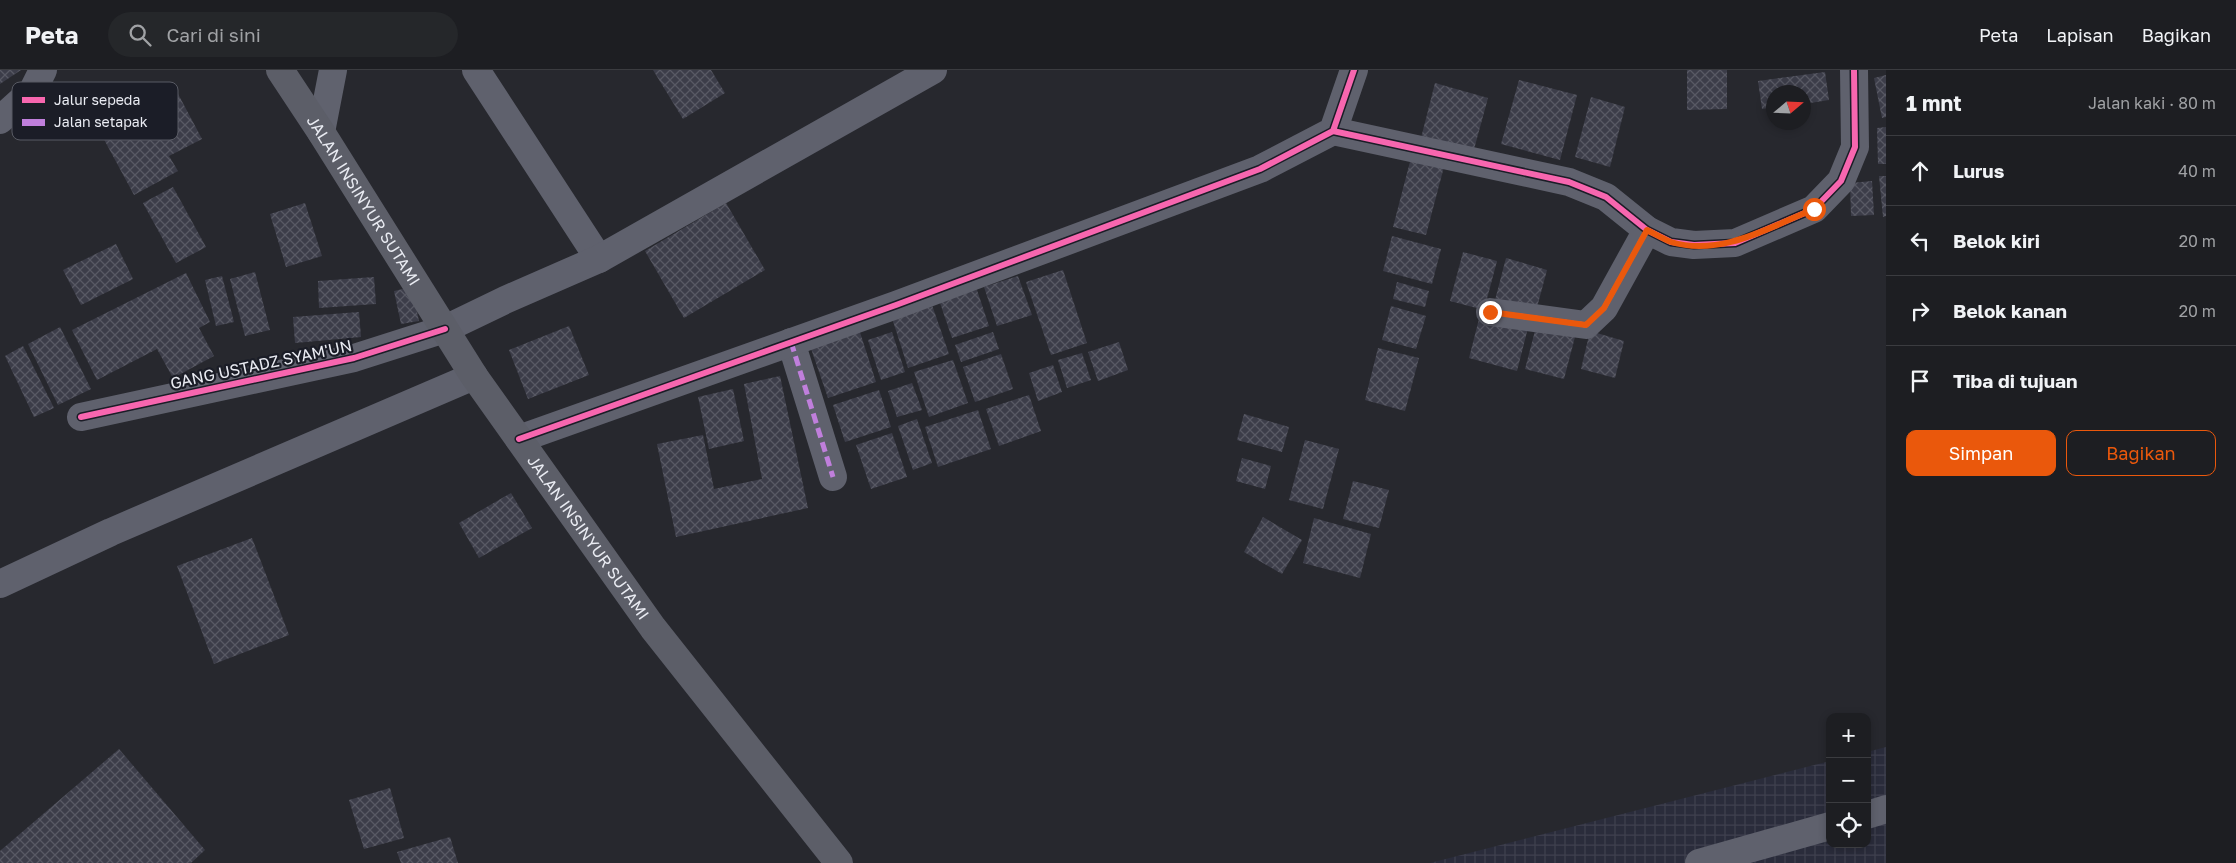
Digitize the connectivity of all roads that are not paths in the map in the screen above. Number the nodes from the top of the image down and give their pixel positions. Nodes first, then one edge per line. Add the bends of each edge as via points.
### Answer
1 (43, 70) edge
2 (280, 70) edge
3 (333, 70) edge
4 (476, 70) edge
5 (933, 70) edge
6 (1354, 70) edge
7 (1854, 70) edge
8 (37, 82) edge
9 (12, 109) edge
10 (0, 120) edge
11 (1332, 131) junction
12 (321, 132) junction
13 (1647, 230) junction
14 (599, 259) junction
15 (1490, 312) dead end
16 (445, 330) junction
17 (791, 342) junction
18 (474, 376) junction
19 (81, 417) dead end
20 (519, 439) junction
21 (833, 477) dead end
22 (0, 584) edge
23 (1886, 810) edge
24 (1871, 814) edge
25 (1826, 827) edge
26 (839, 863) edge
27 (1699, 863) edge

1 - 8 street
2 - 12 highway, JALAN INSINYUR SUTAMI
3 - 12 main road
4 - 14 street
5 - 14 street, GANG USTADZ SYAM'UN
6 - 11 street
7 - 13 street via 1855,147 1841,181 1814,209 1735,242 1694,245 1671,242
9 - 10 street
11 - 13 street via 1569,182 1606,197
11 - 17 street via 1260,169
12 - 16 highway, JALAN INSINYUR SUTAMI
13 - 15 street via 1604,308 1586,325
14 - 16 street, GANG USTADZ SYAM'UN
16 - 18 highway, JALAN INSINYUR SUTAMI
16 - 19 street, GANG USTADZ SYAM'UN via 354,358
17 - 20 street
17 - 21 street
18 - 20 highway, JALAN INSINYUR SUTAMI
18 - 22 street via 120,528
20 - 26 highway, JALAN INSINYUR SUTAMI via 653,628
23 - 24 street
25 - 27 street

